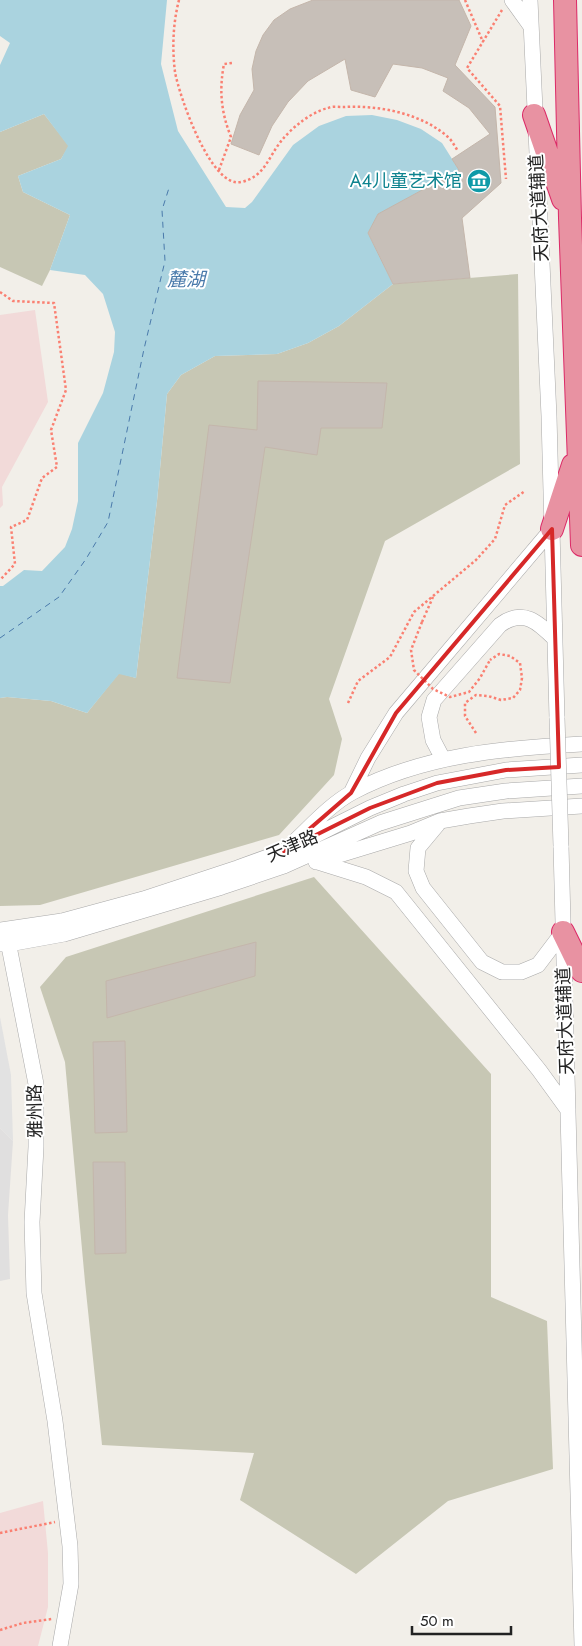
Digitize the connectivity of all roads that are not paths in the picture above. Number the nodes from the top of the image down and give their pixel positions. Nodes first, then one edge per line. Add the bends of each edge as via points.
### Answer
1 (530, 0) edge
2 (565, 0) edge
3 (508, 4) edge
4 (530, 25) junction
5 (534, 115) junction
6 (570, 218) junction
7 (578, 450) junction
8 (552, 528) junction
9 (582, 545) edge
10 (555, 639) junction
11 (582, 744) edge
12 (443, 759) junction
13 (582, 765) edge
14 (582, 786) edge
15 (351, 793) junction
16 (582, 806) edge
17 (440, 822) junction
18 (284, 858) junction
19 (318, 862) junction
20 (563, 932) junction
21 (4, 937) edge
22 (582, 971) edge
23 (568, 1110) junction
24 (60, 1646) edge
25 (582, 1646) edge

1 - 4 street, 天府大道辅道
2 - 6 highway
3 - 4 street
4 - 5 street, 天府大道辅道
5 - 6 highway
5 - 8 street, 天府大道辅道 via 550,416
6 - 7 highway
7 - 8 highway
7 - 9 highway
8 - 10 street, 天府大道辅道
8 - 15 street via 396,713
10 - 12 street via 538,622 521,616 509,618 500,625 434,700 430,725 433,740
10 - 20 street, 天府大道辅道, bridge
11 - 12 street via 528,746
12 - 15 street via 392,775
13 - 18 street, 天津路 via 506,770 437,783 370,808
14 - 18 street, 天津路 via 459,798
15 - 18 street via 324,814
16 - 17 street via 503,811
17 - 19 street
17 - 20 street via 418,848 416,871 423,888 482,962 502,972 521,972 538,965
18 - 19 street
18 - 21 street, 天津路 via 237,874
19 - 23 street via 366,877 396,892
20 - 22 highway
20 - 23 street, 天府大道辅道
21 - 24 street, 雅州路 via 36,1084 32,1222 34,1293 68,1520 71,1584
23 - 25 street, 天府大道辅道

